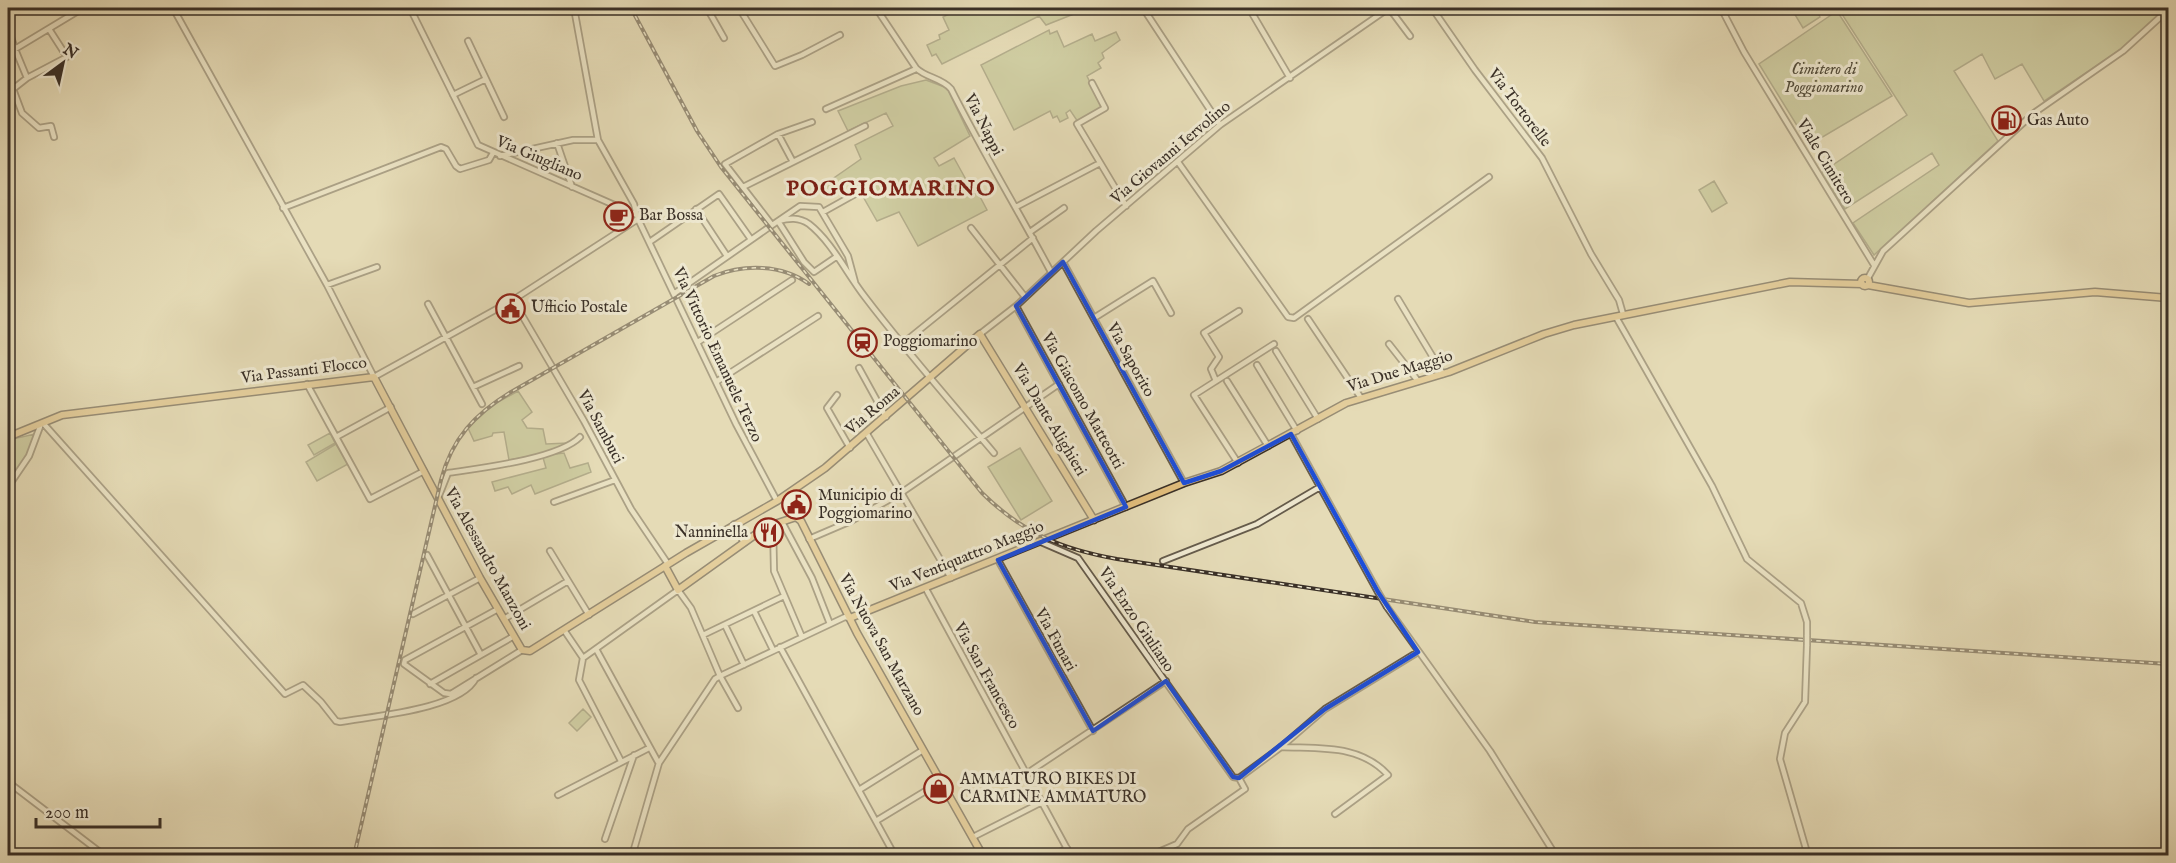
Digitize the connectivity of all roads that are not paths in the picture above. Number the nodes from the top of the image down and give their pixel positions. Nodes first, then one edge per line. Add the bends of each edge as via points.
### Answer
1 (83, 8) edge
2 (173, 8) edge
3 (410, 8) edge
4 (574, 8) edge
5 (707, 8) edge
6 (739, 8) edge
7 (876, 8) edge
8 (1143, 8) edge
9 (1249, 8) edge
10 (1389, 8) edge
11 (1432, 8) edge
12 (1721, 8) edge
13 (2169, 10) edge
14 (8, 28) edge
15 (49, 29) junction
16 (840, 34) dead end
17 (1410, 36) dead end
18 (724, 38) dead end
19 (468, 41) dead end
20 (15, 49) junction
21 (916, 69) junction
22 (27, 78) junction
23 (1290, 78) junction
24 (486, 79) junction
25 (1092, 83) dead end
26 (453, 95) junction
27 (826, 109) dead end
28 (504, 117) dead end
29 (812, 122) dead end
30 (1220, 125) junction
31 (865, 126) dead end
32 (778, 135) junction
33 (54, 137) dead end
34 (598, 140) junction
35 (557, 143) junction
36 (493, 153) junction
37 (500, 156) junction
38 (793, 162) junction
39 (1178, 162) junction
40 (1100, 163) junction
41 (1489, 177) dead end
42 (572, 187) junction
43 (743, 187) junction
44 (857, 192) dead end
45 (1126, 206) junction
46 (1016, 207) junction
47 (283, 208) junction
48 (1064, 208) dead end
49 (696, 209) junction
50 (823, 212) junction
51 (636, 216) junction
52 (778, 221) junction
53 (772, 225) junction
54 (971, 228) dead end
55 (1030, 232) junction
56 (750, 238) junction
57 (1033, 238) junction
58 (651, 241) junction
59 (728, 256) junction
60 (836, 257) junction
61 (1063, 262) junction
62 (1000, 264) junction
63 (1874, 265) junction
64 (377, 267) dead end
65 (1051, 272) junction
66 (792, 280) dead end
67 (1866, 282) junction
68 (856, 284) junction
69 (327, 285) junction
70 (675, 293) junction
71 (1025, 297) junction
72 (2169, 298) edge
73 (1398, 299) dead end
74 (513, 300) junction
75 (428, 304) dead end
76 (1016, 306) junction
77 (1239, 311) dead end
78 (1171, 313) dead end
79 (1623, 314) junction
80 (818, 316) dead end
81 (1616, 317) junction
82 (1094, 318) junction
83 (1308, 319) dead end
84 (980, 334) junction
85 (447, 338) junction
86 (698, 342) junction
87 (903, 344) junction
88 (1274, 344) dead end
89 (1389, 344) dead end
90 (1276, 351) dead end
91 (1257, 365) dead end
92 (519, 366) dead end
93 (859, 368) dead end
94 (1443, 374) junction
95 (374, 377) junction
96 (930, 380) junction
97 (1216, 381) junction
98 (1227, 381) dead end
99 (1418, 381) junction
100 (716, 382) junction
101 (307, 384) junction
102 (1059, 384) junction
103 (473, 387) junction
104 (837, 395) dead end
105 (1361, 398) junction
106 (482, 404) dead end
107 (1025, 406) junction
108 (391, 407) junction
109 (886, 417) junction
110 (1318, 419) junction
111 (42, 424) junction
112 (1294, 433) junction
113 (867, 434) junction
114 (338, 436) dead end
115 (8, 437) edge
116 (580, 437) dead end
117 (982, 438) junction
118 (1268, 446) junction
119 (850, 448) junction
120 (994, 453) dead end
121 (1238, 463) junction
122 (424, 471) junction
123 (615, 480) junction
124 (1184, 483) junction
125 (8, 487) edge
126 (1320, 487) junction
127 (901, 493) junction
128 (438, 498) junction
129 (777, 501) junction
130 (554, 502) dead end
131 (1126, 507) junction
132 (1094, 520) junction
133 (782, 522) junction
134 (734, 524) junction
135 (773, 525) junction
136 (809, 539) junction
137 (1041, 542) junction
138 (744, 543) junction
139 (550, 551) dead end
140 (427, 555) dead end
141 (998, 560) junction
142 (1163, 561) dead end
143 (667, 565) junction
144 (480, 578) junction
145 (951, 578) junction
146 (568, 581) junction
147 (926, 589) junction
148 (678, 590) junction
149 (448, 596) junction
150 (784, 596) junction
151 (498, 609) junction
152 (754, 610) junction
153 (413, 614) dead end
154 (589, 615) junction
155 (850, 618) junction
156 (504, 619) junction
157 (830, 624) junction
158 (725, 625) junction
159 (465, 627) junction
160 (564, 630) junction
161 (703, 635) junction
162 (514, 636) junction
163 (802, 637) junction
164 (780, 647) junction
165 (522, 650) junction
166 (596, 650) junction
167 (773, 650) junction
168 (1418, 652) junction
169 (481, 655) junction
170 (583, 658) junction
171 (744, 665) junction
172 (720, 676) junction
173 (476, 678) junction
174 (1166, 681) junction
175 (430, 684) junction
176 (738, 708) dead end
177 (1093, 731) junction
178 (1281, 747) junction
179 (649, 748) junction
180 (923, 750) junction
181 (634, 755) junction
182 (621, 761) junction
183 (659, 763) junction
184 (1026, 774) junction
185 (1239, 778) junction
186 (942, 781) junction
187 (8, 782) edge
188 (859, 789) junction
189 (558, 795) dead end
190 (1042, 802) junction
191 (1335, 814) dead end
192 (876, 820) junction
193 (973, 837) junction
194 (605, 839) dead end
195 (1067, 848) junction
196 (105, 855) edge
197 (632, 855) edge
198 (896, 855) edge
199 (983, 855) edge
200 (1054, 855) edge
201 (1071, 855) edge
202 (1149, 855) edge
203 (1556, 855) edge
204 (1808, 855) edge

1 - 15 street
2 - 47 street
3 - 26 street, Via Giugliano
4 - 34 street, Via Vittorio Emanuele Terzo
5 - 18 street
6 - 16 street via 775,66
7 - 21 street
8 - 30 street
9 - 23 street
10 - 17 street
10 - 23 street, Via Giovanni Iervolino
11 - 79 street, Via Tortorelle via 1474,70 1538,151
12 - 63 street, Viale Cimitero
13 - 63 street via 2123,51 2034,113 1883,251
14 - 20 street
15 - 20 street
15 - 22 street via 67,57
19 - 24 street
20 - 22 street
21 - 27 street
21 - 46 street, Via Nappi via 951,89 988,163
22 - 33 street via 13,87 22,113 39,128 51,126
23 - 30 street, Via Giovanni Iervolino
24 - 26 street
24 - 28 street
25 - 40 street via 1105,108 1077,124
26 - 36 street, Via Giugliano via 478,145
29 - 32 street
30 - 39 street, Via Giovanni Iervolino
31 - 38 street
32 - 38 street
32 - 43 street via 725,164
34 - 35 street
34 - 51 street, Via Vittorio Emanuele Terzo via 634,204
35 - 37 street
35 - 42 street
36 - 37 street, Via Giugliano
36 - 47 street via 489,160 460,169 441,147
37 - 42 street, Via Giugliano
38 - 43 street
39 - 41 street via 1288,317 1294,318
39 - 45 street, Via Giovanni Iervolino
40 - 45 street
40 - 46 street
42 - 51 street, Via Giugliano
43 - 53 street
44 - 50 street
45 - 61 street, Via Giovanni Iervolino
46 - 55 street, Via Nappi
47 - 69 street
48 - 55 street
49 - 56 street via 719,194
49 - 58 street
49 - 59 street
50 - 52 street via 816,205 806,205
50 - 68 street via 848,256
51 - 58 street, Via Vittorio Emanuele Terzo
51 - 74 street, Via Passanti Flocco
52 - 53 street
52 - 60 street via 804,221
52 - 60 street via 814,272
53 - 56 street
54 - 62 street
55 - 57 street, Via Nappi
56 - 59 street
57 - 62 street
57 - 65 street, Via Nappi
58 - 70 street, Via Vittorio Emanuele Terzo
59 - 70 street
60 - 68 street
61 - 65 street
61 - 82 street, Via Saporito
62 - 71 street
62 - 87 street
63 - 67 street
64 - 69 street
65 - 71 street
66 - 86 street
67 - 72 main road, Via Due Maggio via 1969,303 2095,292
67 - 79 main road, Via Due Maggio via 1790,282
68 - 87 street
69 - 95 street
70 - 86 street, Via Vittorio Emanuele Terzo
71 - 76 street
73 - 94 street
74 - 85 street, Via Passanti Flocco
74 - 123 street, Via Sambuci
75 - 85 street
76 - 84 street
76 - 102 street, Via Giacomo Matteotti
77 - 97 street via 1204,333 1219,357 1211,369
78 - 82 street via 1153,281
79 - 81 main road, Via Due Maggio
80 - 100 street
81 - 94 main road, Via Due Maggio via 1544,334
81 - 204 street, bridge via 1712,486 1748,559 1801,603 1806,615 1805,702 1785,733 1780,759
82 - 124 street, Via Saporito
83 - 105 street
84 - 96 main road, Via Roma
84 - 107 main road, Via Dante Alighieri
85 - 95 street, Via Passanti Flocco
85 - 103 street
86 - 100 street, Via Vittorio Emanuele Terzo
87 - 96 street
88 - 97 street
89 - 99 street
90 - 110 street
91 - 112 street
92 - 103 street
93 - 109 street
94 - 99 main road, Via Due Maggio
95 - 101 main road, Via Passanti Flocco
95 - 108 main road, Via Alessandro Manzoni
96 - 109 main road, Via Roma
96 - 117 street
97 - 121 street via 1194,394
98 - 118 street
99 - 105 main road, Via Due Maggio
100 - 129 street, Via Vittorio Emanuele Terzo
101 - 111 main road, Via Passanti Flocco via 91,410 62,415
101 - 122 street via 370,499
102 - 107 street
102 - 131 street, Via Giacomo Matteotti
103 - 106 street
104 - 119 street via 827,408
105 - 110 main road, Via Due Maggio
107 - 117 street
107 - 132 main road, Via Dante Alighieri
108 - 114 street
108 - 122 main road, Via Alessandro Manzoni
109 - 113 main road, Via Roma
110 - 112 main road, Via Due Maggio
111 - 115 main road, Via Passanti Flocco
111 - 125 street via 29,456
111 - 173 street via 285,694 303,685 340,722 448,701
112 - 118 main road, Via Due Maggio
112 - 126 street
113 - 119 main road, Via Roma
113 - 127 street
116 - 128 street via 565,448 448,473
117 - 120 street
117 - 127 street
118 - 121 main road, Via Due Maggio
119 - 129 main road, Via Roma
121 - 124 main road, Via Due Maggio
122 - 128 main road, Via Alessandro Manzoni
123 - 130 street
123 - 143 street, Via Sambuci
124 - 131 main road, Via Due Maggio
126 - 142 street via 1257,524
126 - 168 street, bridge via 1378,592
127 - 136 street
127 - 145 street
128 - 144 main road, Via Alessandro Manzoni
129 - 134 main road, Via Alessandro Manzoni
131 - 132 main road, Via Due Maggio
132 - 137 main road, Via Ventiquattro Maggio
133 - 135 main road, Via Nuova San Marzano
133 - 136 main road, Via Nuova San Marzano via 795,517
133 - 157 street via 812,578
134 - 138 street
134 - 143 main road, Via Alessandro Manzoni
135 - 138 main road, Via Nuova San Marzano
135 - 150 street via 774,571
136 - 155 main road, Via Nuova San Marzano
137 - 141 main road, Via Ventiquattro Maggio
137 - 174 street, Via Enzo Giuliano via 1078,558
138 - 148 main road, Via Nuova San Marzano
139 - 146 street
140 - 149 street
141 - 145 main road, Via Ventiquattro Maggio
141 - 177 street, Via Funari
143 - 148 main road
143 - 154 main road, Via Alessandro Manzoni
144 - 149 street
144 - 151 main road, Via Alessandro Manzoni
145 - 147 main road, Via Ventiquattro Maggio
146 - 154 street
146 - 156 street
147 - 155 main road, Via Ventiquattro Maggio
147 - 184 street, Via San Francesco
148 - 161 street
148 - 166 street
149 - 153 street
149 - 159 street
150 - 152 street
150 - 163 street
151 - 156 main road, Via Alessandro Manzoni
151 - 159 street
152 - 158 street
152 - 167 street
154 - 160 main road, Via Alessandro Manzoni
155 - 157 street
155 - 180 main road, Via Nuova San Marzano
156 - 162 main road, Via Alessandro Manzoni
157 - 163 street
158 - 161 street
158 - 171 street
159 - 169 street
159 - 175 street via 405,660 404,664
160 - 165 main road, Via Alessandro Manzoni via 530,651
160 - 170 street
161 - 172 street
162 - 165 main road, Via Alessandro Manzoni
162 - 169 street
163 - 164 street
164 - 167 street
164 - 188 street
165 - 173 street
166 - 170 street
166 - 179 street
167 - 171 street
168 - 178 street via 1325,709
168 - 203 street via 1490,751
169 - 175 street
170 - 182 street via 579,680
171 - 172 street
172 - 176 street
172 - 183 street via 698,700
173 - 175 street via 451,694
174 - 177 street, Via Enzo Giuliano
174 - 185 street via 1233,777
177 - 184 street, Via Enzo Giuliano
178 - 185 street
178 - 191 street via 1364,755 1388,776
179 - 181 street
179 - 183 street
180 - 186 main road, Via Nuova San Marzano
180 - 188 street
181 - 182 street
181 - 194 street
182 - 189 street
183 - 197 street
184 - 190 street, Via San Francesco
185 - 202 street via 1245,789 1188,829 1176,844
186 - 192 street
186 - 193 main road, Via Nuova San Marzano
187 - 196 street
188 - 192 street
190 - 193 street
190 - 195 street
192 - 198 street
193 - 199 main road, Via Nuova San Marzano
195 - 200 street
195 - 201 street

